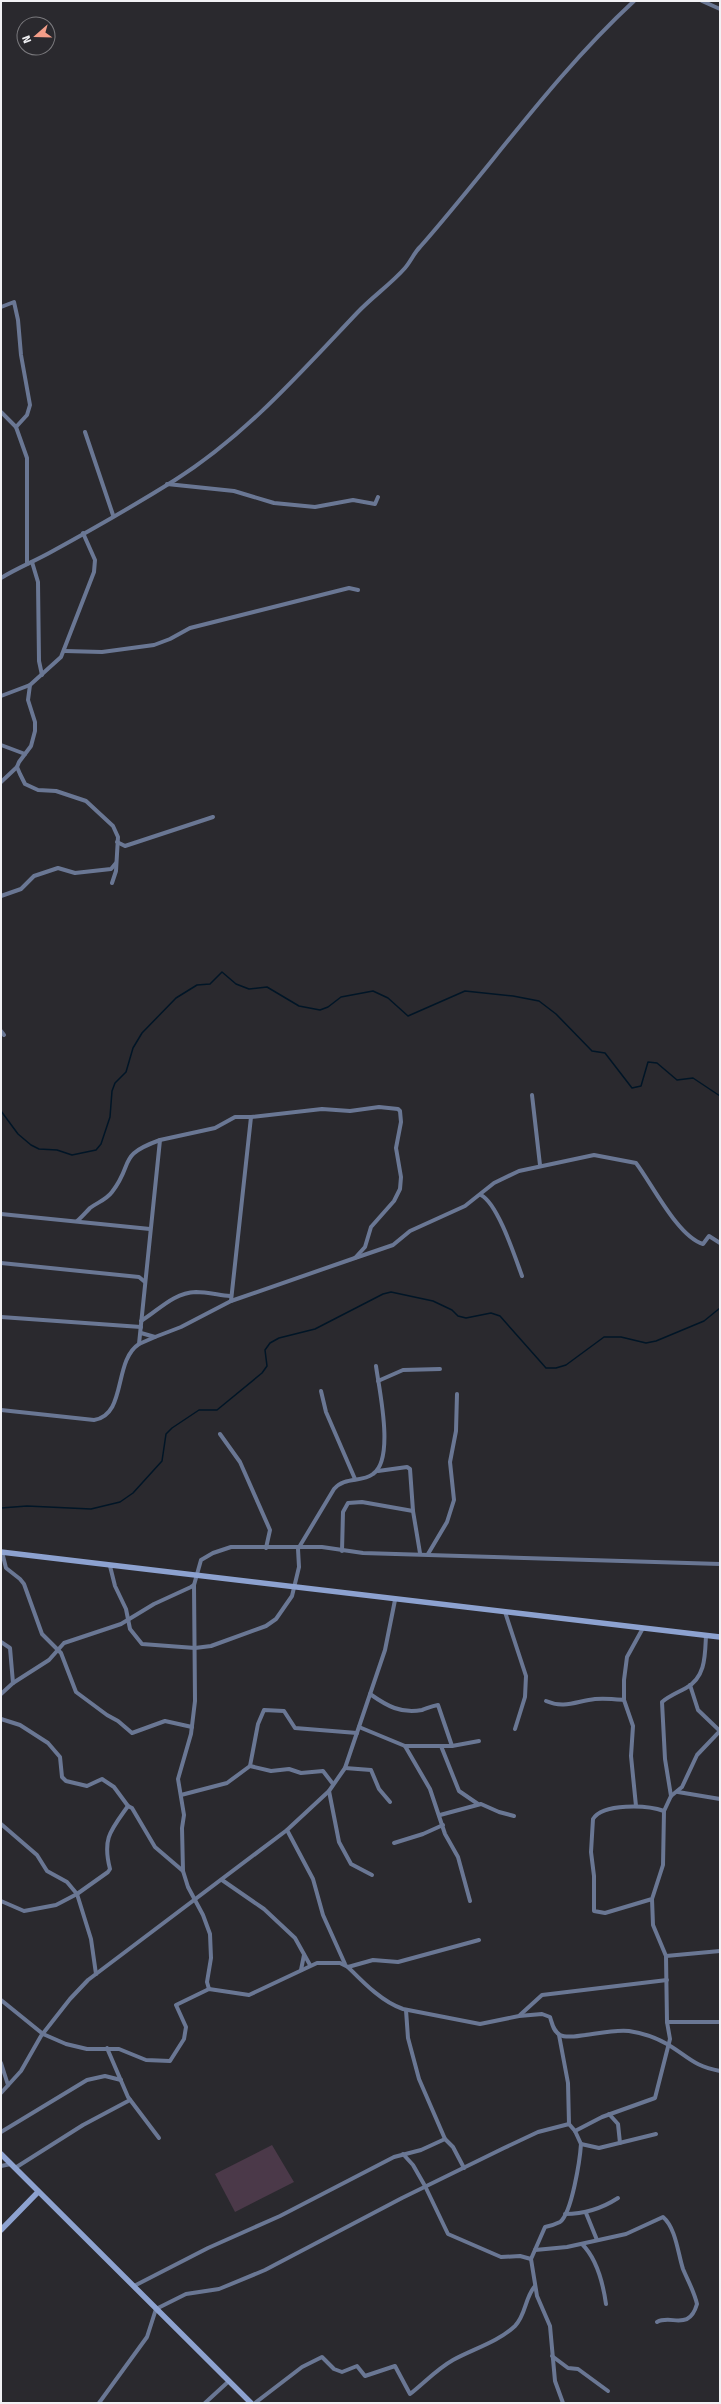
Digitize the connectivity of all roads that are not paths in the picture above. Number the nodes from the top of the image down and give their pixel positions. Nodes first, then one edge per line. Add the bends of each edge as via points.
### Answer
1 (634, 1) edge
2 (702, 1) edge
3 (720, 9) edge
4 (1, 308) edge
5 (1, 412) edge
6 (16, 427) junction
7 (85, 432) dead end
8 (167, 484) junction
9 (378, 497) dead end
10 (113, 515) junction
11 (83, 533) junction
12 (29, 563) junction
13 (1, 578) edge
14 (358, 590) dead end
15 (64, 651) junction
16 (42, 674) junction
17 (30, 685) junction
18 (1, 696) edge
19 (1, 745) edge
20 (25, 754) junction
21 (17, 767) junction
22 (1, 782) edge
23 (214, 817) dead end
24 (117, 842) junction
25 (117, 862) junction
26 (112, 883) dead end
27 (1, 896) edge
28 (532, 1095) dead end
29 (251, 1117) junction
30 (160, 1140) junction
31 (540, 1165) junction
32 (481, 1195) junction
33 (1, 1214) edge
34 (77, 1221) junction
35 (150, 1229) junction
36 (720, 1243) edge
37 (355, 1258) junction
38 (1, 1264) edge
39 (146, 1272) junction
40 (522, 1276) dead end
41 (139, 1277) junction
42 (145, 1282) junction
43 (230, 1298) junction
44 (1, 1317) edge
45 (141, 1321) junction
46 (141, 1327) junction
47 (140, 1333) junction
48 (155, 1337) junction
49 (139, 1344) junction
50 (376, 1366) dead end
51 (440, 1369) dead end
52 (378, 1381) junction
53 (321, 1391) dead end
54 (457, 1394) dead end
55 (1, 1410) edge
56 (220, 1434) dead end
57 (378, 1471) junction
58 (355, 1479) junction
59 (413, 1511) junction
60 (266, 1548) junction
61 (298, 1549) junction
62 (342, 1551) junction
63 (2, 1552) edge
64 (420, 1553) junction
65 (428, 1554) junction
66 (720, 1564) edge
67 (110, 1566) junction
68 (196, 1575) junction
69 (194, 1585) junction
70 (295, 1587) junction
71 (395, 1600) junction
72 (505, 1612) junction
73 (130, 1619) junction
74 (643, 1628) junction
75 (706, 1635) junction
76 (720, 1637) edge
77 (1, 1642) edge
78 (58, 1648) junction
79 (195, 1648) junction
80 (13, 1683) junction
81 (690, 1685) junction
82 (1, 1694) edge
83 (370, 1694) junction
84 (624, 1700) junction
85 (546, 1701) dead end
86 (1, 1719) edge
87 (192, 1727) junction
88 (359, 1727) junction
89 (515, 1729) dead end
90 (720, 1731) edge
91 (357, 1733) junction
92 (479, 1741) dead end
93 (405, 1746) junction
94 (441, 1746) junction
95 (452, 1746) junction
96 (250, 1766) junction
97 (345, 1768) junction
98 (333, 1784) junction
99 (329, 1790) junction
100 (678, 1792) junction
101 (181, 1795) junction
102 (671, 1796) junction
103 (720, 1799) edge
104 (390, 1802) dead end
105 (478, 1804) junction
106 (128, 1806) junction
107 (636, 1806) junction
108 (664, 1811) junction
109 (440, 1815) junction
110 (514, 1816) dead end
111 (1, 1824) edge
112 (442, 1825) junction
113 (287, 1830) junction
114 (394, 1843) dead end
115 (183, 1871) junction
116 (372, 1875) dead end
117 (222, 1880) junction
118 (77, 1894) junction
119 (195, 1898) junction
120 (652, 1899) junction
121 (1, 1901) edge
122 (470, 1901) dead end
123 (479, 1940) dead end
124 (720, 1951) edge
125 (304, 1955) junction
126 (666, 1956) junction
127 (310, 1965) junction
128 (346, 1965) junction
129 (301, 1970) junction
130 (96, 1974) junction
131 (667, 1980) junction
132 (209, 1990) junction
133 (1, 2000) edge
134 (406, 2010) junction
135 (520, 2016) junction
136 (667, 2022) junction
137 (720, 2022) edge
138 (43, 2034) junction
139 (559, 2034) junction
140 (669, 2046) junction
141 (107, 2048) junction
142 (1, 2063) edge
143 (720, 2071) edge
144 (121, 2080) junction
145 (8, 2085) junction
146 (1, 2093) edge
147 (130, 2100) junction
148 (610, 2114) junction
149 (569, 2124) junction
150 (575, 2130) junction
151 (1, 2132) edge
152 (656, 2134) dead end
153 (159, 2138) dead end
154 (445, 2139) junction
155 (620, 2143) junction
156 (581, 2144) junction
157 (1, 2154) edge
158 (403, 2154) junction
159 (1, 2166) edge
160 (13, 2166) junction
161 (464, 2168) junction
162 (425, 2186) junction
163 (38, 2192) junction
164 (618, 2198) dead end
165 (586, 2213) junction
166 (565, 2214) junction
167 (1, 2230) edge
168 (597, 2240) junction
169 (582, 2244) junction
170 (535, 2250) junction
171 (531, 2259) junction
172 (134, 2286) junction
173 (535, 2286) junction
174 (606, 2304) dead end
175 (156, 2309) junction
176 (657, 2322) dead end
177 (551, 2356) junction
178 (229, 2381) junction
179 (608, 2391) dead end
180 (99, 2403) edge
181 (205, 2403) edge
182 (251, 2403) edge
183 (256, 2403) edge
184 (563, 2403) edge

1 - 8 street via 604,29 555,83 442,223 418,248 406,267 256,415 205,458
2 - 3 street
4 - 6 street via 14,302 30,398 29,410
5 - 6 street
6 - 12 street via 25,448 28,470
7 - 10 street
8 - 9 street via 228,490 274,503 315,507 353,500 375,504
8 - 10 street
10 - 11 street
11 - 12 street
11 - 15 street via 95,560 94,572
12 - 13 street
12 - 16 street via 38,582
14 - 15 street via 349,588 224,618 190,628 154,645 102,652
15 - 16 street
16 - 17 street
17 - 18 street
17 - 20 street via 28,700 35,731 31,746
19 - 20 street
20 - 21 street
21 - 22 street
21 - 24 street via 22,780 28,786 38,790 66,793 90,804 113,826 118,837
23 - 24 street via 135,844 125,846
24 - 25 street
25 - 26 street
25 - 27 street via 111,869 75,873 58,868 34,876 21,889
28 - 31 street
29 - 30 street via 235,1118 215,1128
29 - 37 street via 322,1109 350,1111 379,1107 400,1111 401,1122 396,1148 401,1177 400,1189 394,1201 371,1227 365,1247
29 - 43 street
30 - 34 street via 141,1147 130,1155 113,1191
30 - 35 street
31 - 32 street via 500,1178
31 - 36 street via 594,1155 634,1162 670,1215 695,1242 703,1244 709,1236
32 - 37 street via 465,1206 410,1231 393,1245
32 - 40 street via 488,1199 502,1225
33 - 34 street
34 - 35 street
35 - 39 street
37 - 43 street
38 - 41 street
39 - 41 street
39 - 42 street
41 - 42 street
42 - 45 street
43 - 45 street via 200,1292 188,1293 170,1299
43 - 48 street via 181,1327
44 - 46 street
45 - 46 street
46 - 47 street
47 - 48 street
47 - 49 street
48 - 49 street
49 - 55 street via 130,1353 119,1383 115,1405 101,1419
50 - 52 street
51 - 52 street via 403,1370
52 - 57 street via 384,1427 383,1456
53 - 58 street via 326,1412
54 - 65 street via 456,1431 450,1462 454,1500 448,1522
56 - 60 street via 240,1462 270,1530
57 - 58 street
57 - 59 street via 409,1468
58 - 61 street via 343,1482 334,1489
59 - 62 street via 362,1502 348,1503 343,1512
59 - 64 street
60 - 61 street
60 - 68 street via 231,1547 213,1553 201,1560
61 - 62 street via 322,1547
61 - 70 street via 299,1567
62 - 64 street
63 - 67 main road
63 - 78 street via 6,1568 24,1584 42,1634
64 - 65 street
65 - 66 street
67 - 68 main road
67 - 73 street via 115,1586
68 - 69 street
68 - 70 main road
69 - 73 street
69 - 79 street
70 - 71 main road
70 - 79 street via 285,1608 266,1626 221,1644
71 - 72 main road
71 - 83 street via 385,1650
72 - 74 main road
72 - 89 street via 526,1676 525,1697
73 - 78 street via 72,1640
73 - 79 street via 133,1634 142,1644
74 - 75 main road
74 - 84 street via 627,1657
75 - 76 main road
75 - 81 street via 702,1671
77 - 80 street via 10,1648
78 - 80 street via 49,1660
78 - 87 street via 76,1692 129,1731 136,1733 165,1721
79 - 87 street via 195,1701
80 - 82 street
81 - 90 street via 698,1710
81 - 102 street via 662,1702 665,1759
83 - 88 street
83 - 95 street via 400,1711 412,1712 438,1705
84 - 85 street via 594,1699 566,1706 555,1706
84 - 107 street via 633,1726 631,1756
86 - 106 street via 20,1725 48,1743 60,1757 62,1777 66,1781 87,1786 102,1779 114,1787
87 - 101 street via 179,1775
88 - 91 street
88 - 93 street
90 - 100 street via 697,1755
91 - 96 street via 295,1728 285,1712 264,1710 258,1724
91 - 97 street
92 - 95 street
93 - 94 street
93 - 109 street via 426,1780
94 - 95 street
94 - 105 street via 459,1791
96 - 98 street via 276,1771 289,1769 301,1773 323,1771
96 - 101 street via 227,1783
97 - 98 street
97 - 104 street via 371,1770 379,1789
98 - 99 street
99 - 113 street
99 - 116 street via 339,1842 351,1864
100 - 102 street
100 - 103 street
101 - 115 street via 184,1816
102 - 108 street
105 - 109 street
105 - 110 street
106 - 115 street via 132,1808 155,1847
106 - 118 street via 110,1830 106,1842 110,1871
107 - 108 street
107 - 120 street via 605,1811 593,1819 590,1852 594,1876 593,1907 597,1913 605,1913
108 - 120 street via 663,1866
109 - 112 street
111 - 118 street via 37,1855 47,1871 67,1882
112 - 114 street
112 - 122 street via 458,1857
113 - 117 street
113 - 128 street via 313,1879 323,1915
115 - 119 street
117 - 119 street
117 - 125 street via 264,1909 295,1938
118 - 121 street via 56,1905 24,1911
118 - 130 street via 91,1939
119 - 130 street
119 - 132 street via 210,1934 211,1958 207,1982
120 - 126 street via 653,1925
123 - 128 street via 402,1961 373,1960
124 - 126 street
125 - 127 street
125 - 129 street
126 - 131 street
127 - 128 street via 332,1962
127 - 129 street
128 - 134 street via 367,1986 393,2005
129 - 132 street via 249,1996
130 - 138 street via 70,1999
131 - 135 street via 542,1995
131 - 136 street
132 - 141 street via 176,2005 186,2027 184,2039 171,2061 146,2060 130,2052
133 - 138 street
134 - 135 street via 480,2024
134 - 154 street via 407,2033 419,2079
135 - 139 street via 548,2015
136 - 137 street
136 - 140 street
138 - 141 street via 66,2044 87,2049
138 - 145 street via 25,2065
139 - 140 street via 570,2037 605,2030 628,2031 655,2038
139 - 149 street via 568,2083
140 - 143 street via 694,2064
140 - 148 street via 662,2062 655,2098
141 - 144 street
142 - 145 street
144 - 147 street
144 - 151 street via 105,2076 87,2080
145 - 146 street
147 - 153 street
147 - 160 street
148 - 150 street
148 - 155 street via 618,2124
149 - 150 street
149 - 161 street via 538,2132
150 - 156 street
152 - 155 street
154 - 158 street via 421,2150
154 - 161 street via 453,2147
155 - 156 street via 599,2148
156 - 166 street via 578,2173
157 - 160 main road
158 - 162 street via 413,2165
158 - 172 street
159 - 160 street
160 - 163 main road
161 - 162 street
162 - 171 street via 450,2236 463,2239 501,2257 520,2256
162 - 175 street via 265,2270 219,2289 186,2294
163 - 167 main road
163 - 172 main road
164 - 165 street via 606,2206
165 - 166 street
165 - 168 street
166 - 170 street via 560,2222 546,2227
168 - 169 street
168 - 176 street via 626,2234 658,2218 665,2218 697,2304 691,2315 680,2322
169 - 170 street
169 - 174 street via 593,2259 603,2286
170 - 171 street
171 - 173 street
172 - 175 main road
173 - 177 street via 550,2326 553,2344
173 - 183 street via 525,2304 522,2318 512,2329 446,2364 410,2394 395,2366 365,2376 357,2366 342,2372 334,2370 322,2357 297,2370
175 - 178 main road
175 - 180 street via 147,2337
177 - 179 street via 563,2366 578,2369
177 - 184 street via 555,2380
178 - 181 street
178 - 182 main road

